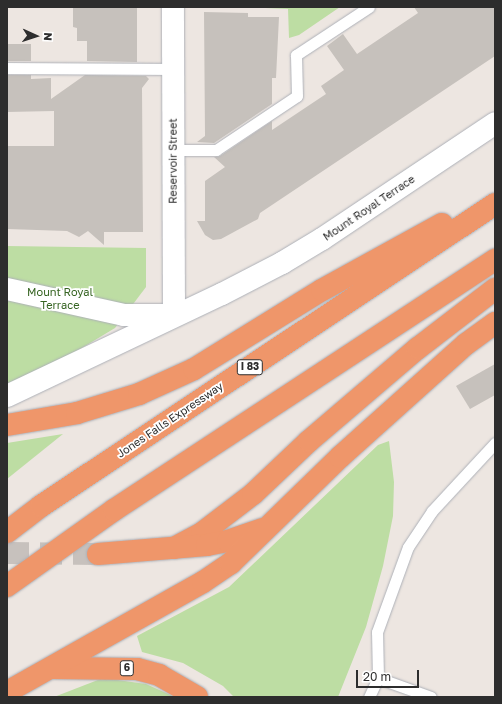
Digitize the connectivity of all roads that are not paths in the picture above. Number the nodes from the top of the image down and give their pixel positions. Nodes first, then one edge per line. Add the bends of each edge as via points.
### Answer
1 (172, 7) edge
2 (368, 7) edge
3 (7, 68) edge
4 (173, 69) junction
5 (495, 123) edge
6 (174, 150) junction
7 (495, 194) edge
8 (495, 204) edge
9 (495, 260) edge
10 (7, 289) edge
11 (495, 289) edge
12 (174, 315) junction
13 (495, 323) edge
14 (7, 396) edge
15 (7, 425) edge
16 (495, 443) edge
17 (267, 528) junction
18 (7, 532) edge
19 (174, 548) junction
20 (98, 554) tunnel mouth
21 (7, 586) edge
22 (49, 668) junction
23 (378, 678) junction
24 (7, 692) edge
25 (197, 697) edge
26 (370, 697) edge
27 (431, 697) edge

1 - 4 street, Reservoir Street
2 - 6 lane via 296,55 297,96 216,150
3 - 4 lane
4 - 6 street, Reservoir Street
5 - 12 street, Mount Royal Terrace via 322,239 222,294
6 - 12 street, Reservoir Street
7 - 15 highway via 322,290 194,369 139,394 77,413
8 - 18 highway, Jones Falls Expressway / I 83 via 41,506
9 - 21 highway via 114,510
10 - 12 street, Mount Royal Terrace via 124,315
11 - 19 highway via 418,348 253,494 202,533
12 - 14 street, Mount Royal Terrace
13 - 17 highway via 466,344 340,457
16 - 23 lane via 432,511 408,547 377,632
17 - 19 highway via 228,541
17 - 22 highway via 231,563 203,582
19 - 20 highway
22 - 24 highway
22 - 25 highway, 6 via 138,669 159,674
23 - 26 lane
23 - 27 lane

